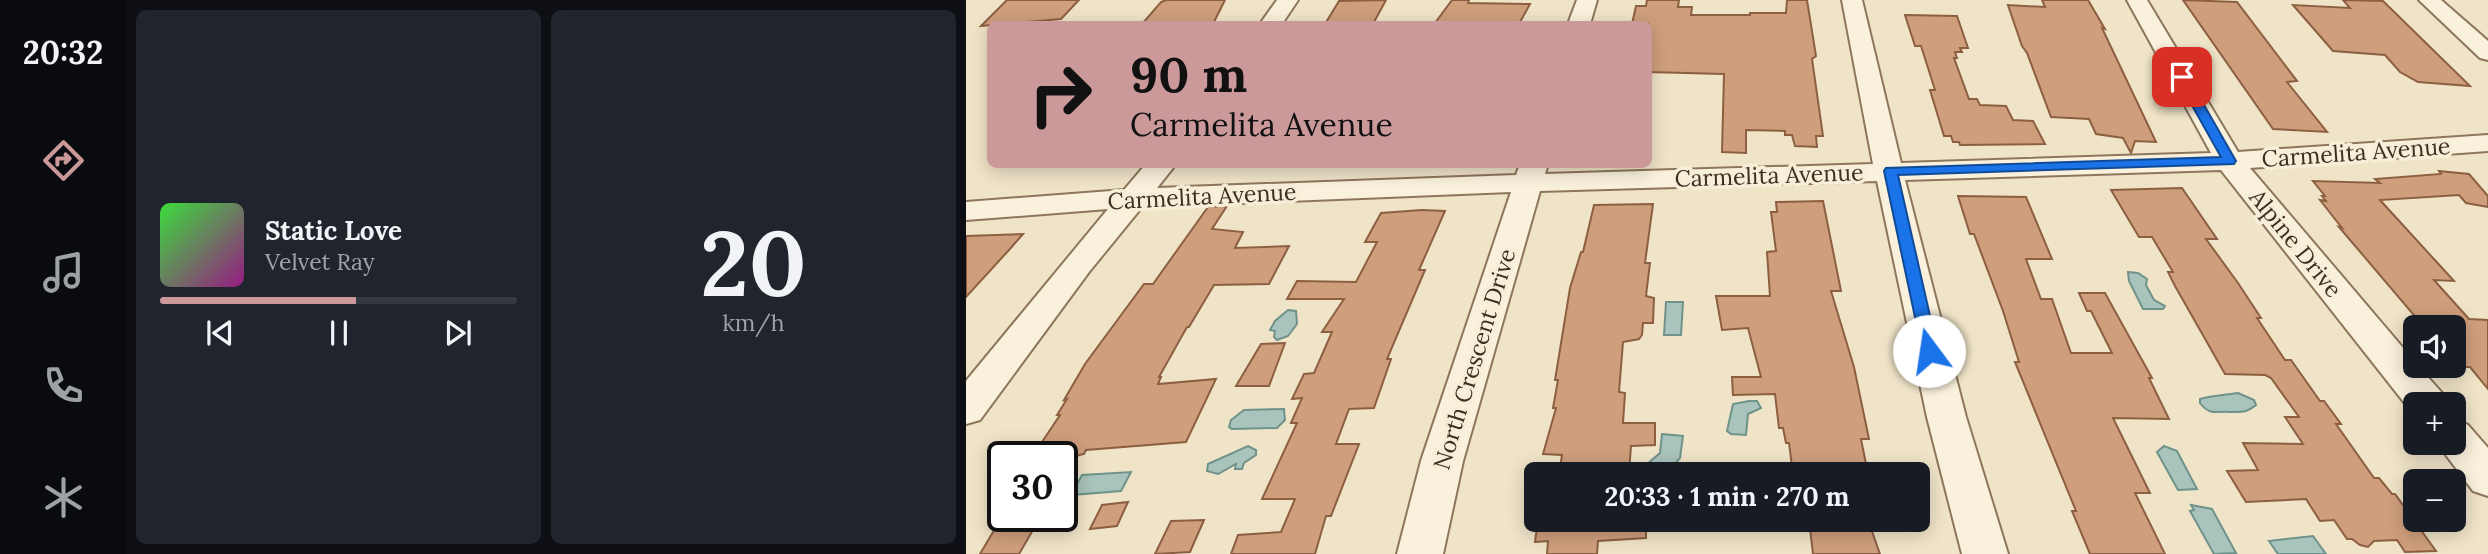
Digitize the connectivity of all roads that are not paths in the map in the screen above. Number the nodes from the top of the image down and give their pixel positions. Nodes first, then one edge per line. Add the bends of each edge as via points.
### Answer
1 (1288, 0) edge
2 (1587, 0) edge
3 (1852, 0) edge
4 (2137, 0) edge
5 (2429, 0) edge
6 (1272, 21) edge
7 (1580, 21) edge
8 (2488, 52) edge
9 (2488, 143) edge
10 (2230, 161) junction
11 (1158, 168) edge
12 (1890, 171) junction
13 (1531, 174) edge
14 (1135, 198) junction
15 (966, 211) edge
16 (2418, 392) edge
17 (966, 409) edge
18 (2466, 451) edge
19 (2488, 478) edge
20 (1420, 554) edge
21 (1985, 554) edge

1 - 6 street
2 - 7 street
3 - 12 street
4 - 10 street, Alpine Drive
5 - 8 street
9 - 10 street, Carmelita Avenue
10 - 12 street, Carmelita Avenue
10 - 16 street, Alpine Drive
11 - 14 street
12 - 13 street, Carmelita Avenue
12 - 21 street via 1955,455
13 - 14 street, Carmelita Avenue
13 - 20 street, North Crescent Drive via 1442,461
14 - 15 street, Carmelita Avenue
14 - 17 street
18 - 19 street

